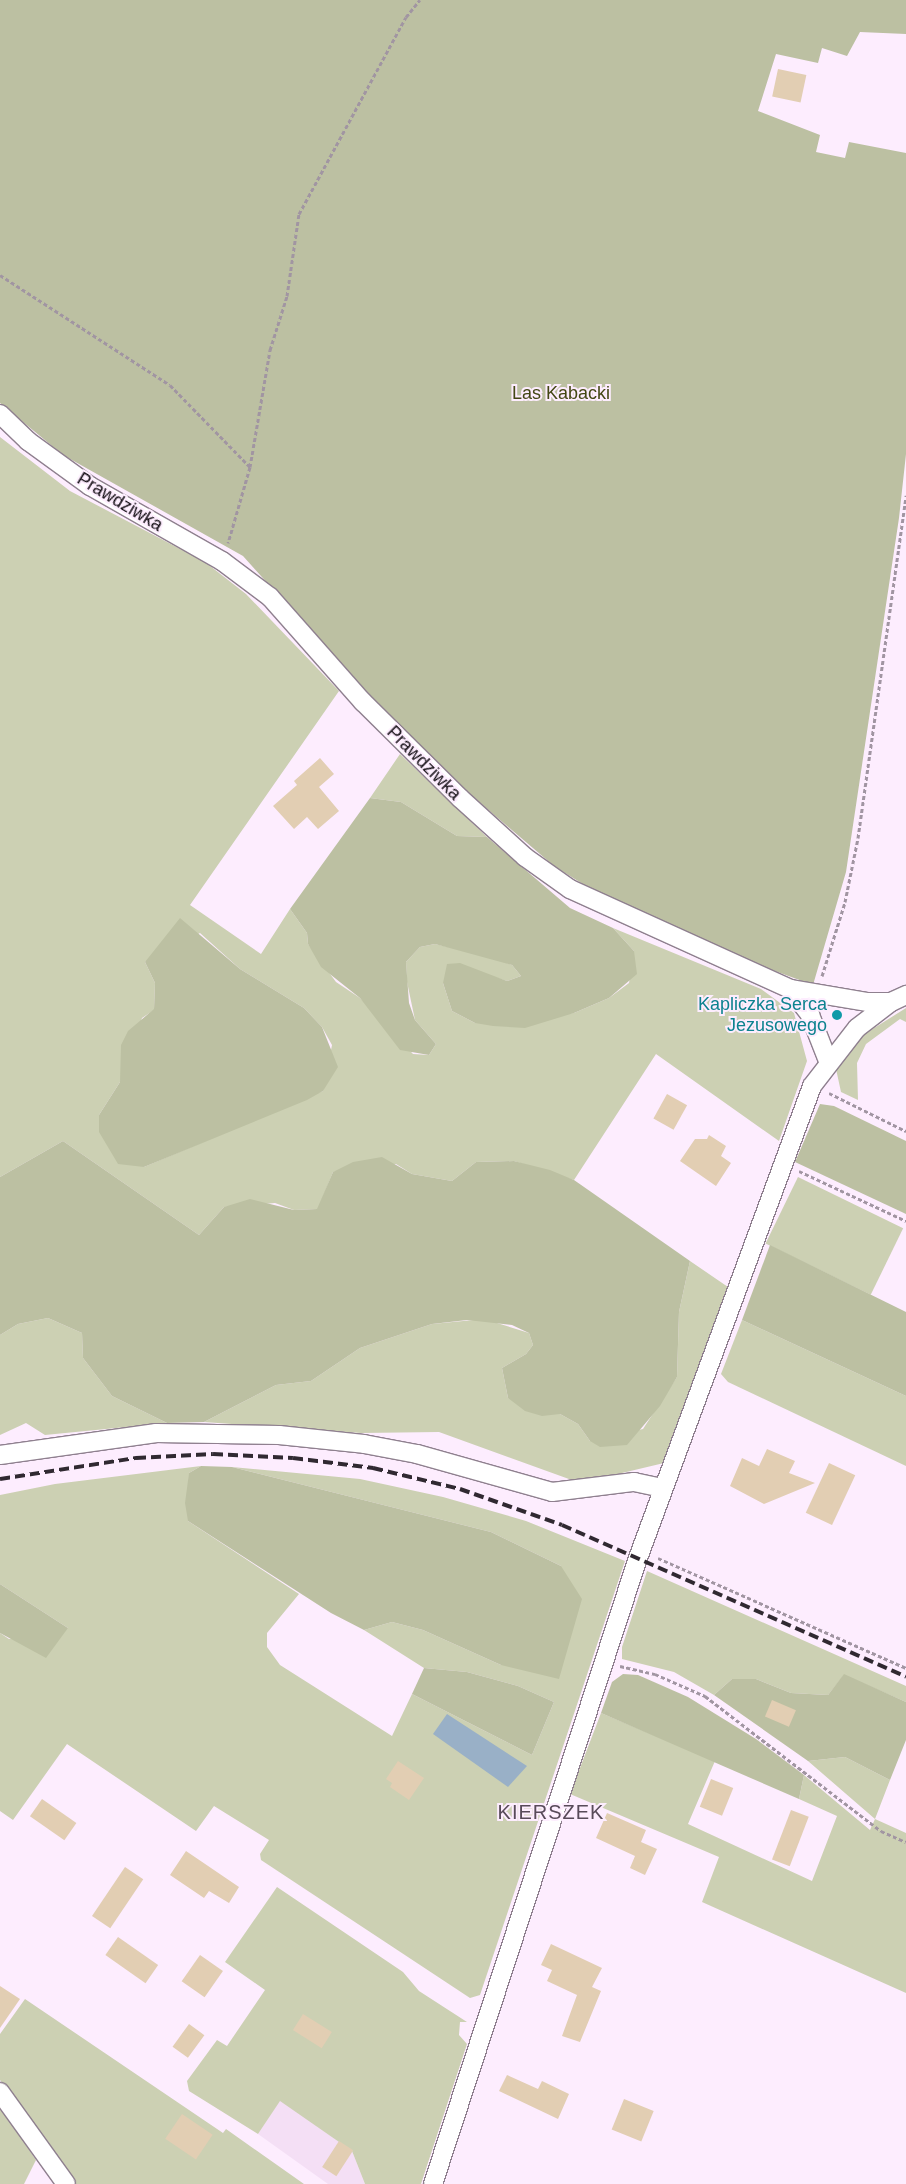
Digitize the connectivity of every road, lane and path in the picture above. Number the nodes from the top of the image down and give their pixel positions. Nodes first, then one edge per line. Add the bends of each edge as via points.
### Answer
1 (420, 0) edge
2 (0, 275) edge
3 (0, 414) edge
4 (250, 467) junction
5 (906, 495) edge
6 (222, 561) junction
7 (790, 989) junction
8 (816, 996) junction
9 (899, 998) edge
10 (828, 1061) junction
11 (812, 1086) junction
12 (906, 1131) edge
13 (785, 1165) junction
14 (906, 1221) edge
15 (0, 1455) edge
16 (663, 1488) junction
17 (641, 1553) junction
18 (605, 1663) junction
19 (906, 1668) edge
20 (906, 1842) edge
21 (0, 2092) edge
22 (66, 2184) edge
23 (433, 2184) edge

1 - 4 path via 406,17 299,214 287,296 270,350
2 - 4 path via 170,385
3 - 6 street, Prawdziwka via 28,441 90,486
4 - 6 path
5 - 8 path via 858,838 845,902
6 - 7 street, Prawdziwka via 270,597 363,702 525,857 598,904
7 - 8 street, Prawdziwka
7 - 10 street via 810,1015
8 - 9 street, Prawdziwka
9 - 10 street via 857,1028
10 - 11 street
11 - 12 path
11 - 13 street
13 - 14 path
13 - 16 street
15 - 16 street via 156,1433 279,1434 418,1454 552,1492 634,1482
16 - 17 street
17 - 18 street
17 - 19 path
18 - 20 path via 655,1674 705,1696 881,1831
18 - 23 street
21 - 22 street

